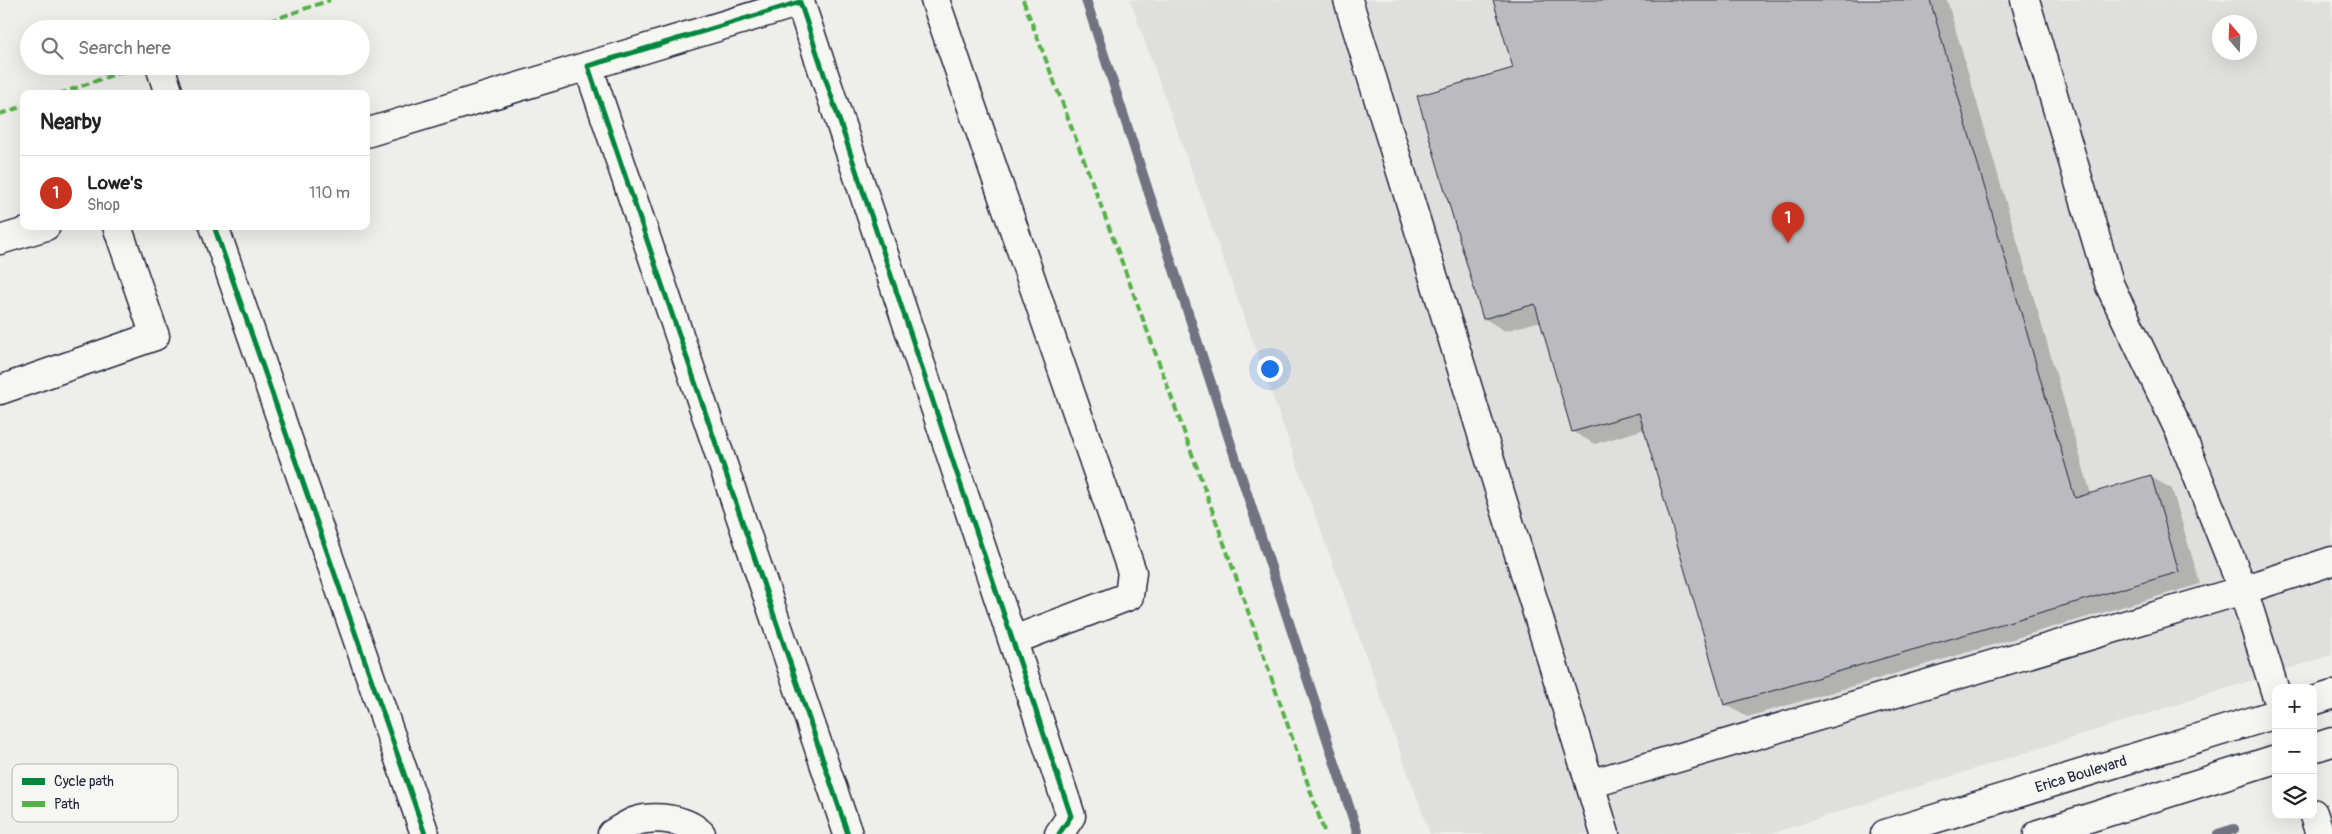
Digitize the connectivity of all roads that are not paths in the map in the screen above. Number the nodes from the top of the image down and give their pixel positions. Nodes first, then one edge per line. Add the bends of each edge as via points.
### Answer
1 (935, 0) edge
2 (1348, 0) edge
3 (2025, 0) edge
4 (804, 1) edge
5 (588, 66) junction
6 (163, 75) edge
7 (168, 90) edge
8 (370, 132) edge
9 (33, 230) edge
10 (118, 230) edge
11 (215, 230) edge
12 (0, 240) edge
13 (0, 390) edge
14 (2332, 561) edge
15 (2243, 590) junction
16 (1014, 640) junction
17 (2273, 684) edge
18 (2332, 695) edge
19 (2317, 700) edge
20 (2272, 715) edge
21 (2332, 742) edge
22 (2317, 747) edge
23 (2272, 760) edge
24 (1590, 784) junction
25 (2315, 819) edge
26 (425, 834) edge
27 (612, 834) edge
28 (701, 834) edge
29 (848, 834) edge
30 (1059, 834) edge
31 (1605, 834) edge
32 (1886, 834) edge
33 (2038, 834) edge
34 (2320, 834) edge

1 - 16 street via 1132,572 1129,596
2 - 24 street
3 - 15 street via 2110,286 2180,432
4 - 5 street
4 - 16 street
5 - 8 street
5 - 29 street
6 - 7 street
9 - 12 street
10 - 13 street via 155,336
11 - 26 street
14 - 15 street
15 - 17 street
15 - 24 street
16 - 30 street via 1070,816
18 - 19 street
20 - 32 street, Erica Boulevard
21 - 22 street
23 - 33 street
24 - 31 street
25 - 34 street
27 - 28 street via 632,822 655,818 678,821

